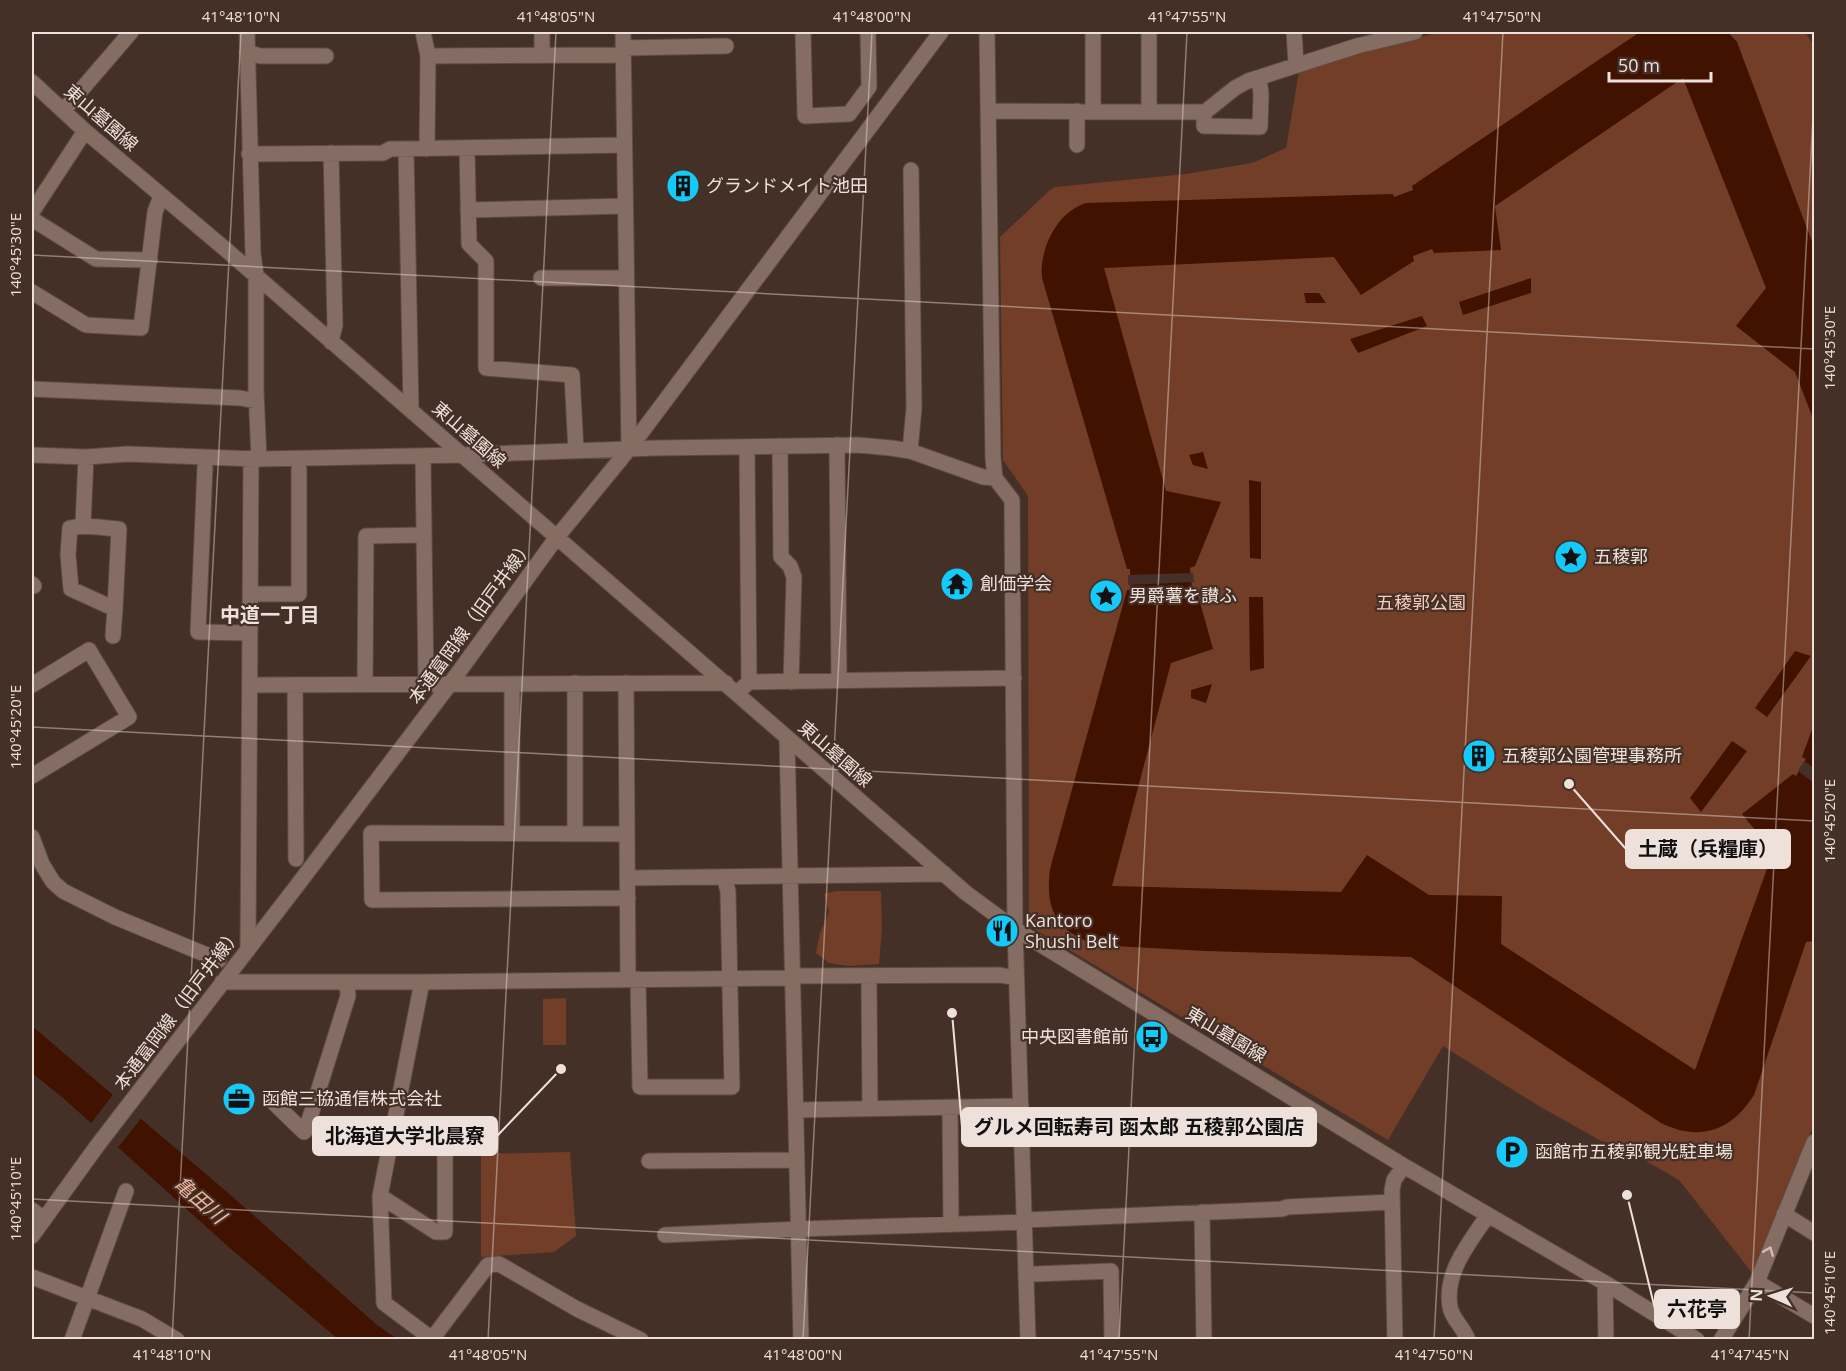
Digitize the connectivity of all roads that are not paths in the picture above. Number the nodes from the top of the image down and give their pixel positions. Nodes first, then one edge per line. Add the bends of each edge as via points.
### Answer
1 (132, 32) edge
2 (247, 32) edge
3 (423, 32) edge
4 (542, 32) edge
5 (623, 32) edge
6 (803, 32) edge
7 (868, 32) edge
8 (941, 32) edge
9 (987, 32) edge
10 (1093, 32) edge
11 (1149, 32) edge
12 (1294, 32) edge
13 (1415, 32) edge
14 (1386, 35) edge
15 (726, 46) dead end
16 (623, 51) junction
17 (247, 52) junction
18 (542, 55) junction
19 (326, 56) dead end
20 (428, 56) junction
21 (1296, 64) junction
22 (1258, 78) junction
23 (32, 82) edge
24 (858, 102) junction
25 (63, 111) junction
26 (988, 111) junction
27 (1077, 111) junction
28 (1093, 111) junction
29 (1149, 112) junction
30 (1204, 112) junction
31 (877, 117) junction
32 (85, 131) junction
33 (624, 145) junction
34 (1077, 145) dead end
35 (406, 148) junction
36 (467, 148) junction
37 (427, 149) junction
38 (331, 153) junction
39 (249, 154) junction
40 (911, 170) dead end
41 (161, 196) junction
42 (625, 206) junction
43 (468, 210) junction
44 (32, 212) edge
45 (32, 219) edge
46 (150, 260) junction
47 (256, 275) junction
48 (541, 278) dead end
49 (626, 278) junction
50 (32, 292) edge
51 (331, 342) junction
52 (32, 375) edge
53 (36, 389) edge
54 (256, 401) junction
55 (411, 410) junction
56 (837, 445) junction
57 (780, 446) junction
58 (747, 447) junction
59 (628, 449) junction
60 (576, 451) junction
61 (910, 451) junction
62 (32, 455) edge
63 (462, 455) junction
64 (423, 456) junction
65 (86, 457) junction
66 (255, 458) junction
67 (205, 467) dead end
68 (299, 469) dead end
69 (995, 478) junction
70 (83, 525) junction
71 (424, 536) junction
72 (557, 537) junction
73 (251, 594) junction
74 (115, 609) junction
75 (250, 633) junction
76 (113, 636) dead end
77 (1014, 678) junction
78 (839, 681) junction
79 (791, 682) junction
80 (575, 683) junction
81 (626, 683) junction
82 (426, 684) junction
83 (450, 684) junction
84 (512, 684) junction
85 (32, 685) edge
86 (250, 685) junction
87 (295, 685) junction
88 (365, 685) junction
89 (737, 686) junction
90 (787, 739) junction
91 (32, 776) edge
92 (512, 833) junction
93 (575, 834) junction
94 (627, 834) junction
95 (32, 837) edge
96 (296, 859) dead end
97 (945, 874) junction
98 (790, 876) junction
99 (724, 877) junction
100 (628, 878) junction
101 (628, 898) junction
102 (1015, 929) junction
103 (248, 950) junction
104 (219, 960) dead end
105 (793, 977) junction
106 (729, 978) junction
107 (1016, 978) junction
108 (633, 980) junction
109 (222, 982) junction
110 (347, 982) junction
111 (422, 982) junction
112 (869, 985) dead end
113 (273, 1102) dead end
114 (1021, 1106) junction
115 (950, 1108) junction
116 (870, 1109) junction
117 (796, 1110) junction
118 (395, 1122) junction
119 (1815, 1142) edge
120 (797, 1160) junction
121 (649, 1161) dead end
122 (1404, 1166) junction
123 (126, 1191) dead end
124 (380, 1196) junction
125 (1392, 1202) junction
126 (1202, 1212) junction
127 (1784, 1214) junction
128 (38, 1215) edge
129 (1488, 1215) junction
130 (1025, 1221) junction
131 (951, 1224) junction
132 (799, 1229) junction
133 (1815, 1233) edge
134 (665, 1234) dead end
135 (32, 1236) edge
136 (1035, 1274) dead end
137 (32, 1277) edge
138 (1757, 1282) junction
139 (1605, 1283) junction
140 (88, 1297) junction
141 (1815, 1316) edge
142 (151, 1324) junction
143 (72, 1340) edge
144 (146, 1340) edge
145 (177, 1340) edge
146 (641, 1340) edge
147 (801, 1340) edge
148 (1028, 1340) edge
149 (1112, 1340) edge
150 (1204, 1340) edge
151 (1395, 1340) edge
152 (1468, 1340) edge
153 (1606, 1340) edge
154 (1697, 1340) edge
155 (1721, 1340) edge

1 - 25 street
2 - 17 street
3 - 20 street
4 - 18 street
5 - 16 street
6 - 24 street via 805,116 849,114
7 - 24 street via 869,87
8 - 31 street, 本通富岡線（旧戸井線）
9 - 26 street
10 - 28 street
11 - 29 street
12 - 21 street
13 - 14 street
14 - 21 street
15 - 16 street
16 - 18 street
16 - 33 street
17 - 19 street via 260,56
17 - 39 street
18 - 20 street
20 - 37 street
21 - 22 street
22 - 30 street via 1235,88
22 - 30 street via 1260,126 1204,126
23 - 25 street, 東山墓園線
24 - 31 street
25 - 32 street, 東山墓園線
26 - 27 street
26 - 69 street
27 - 28 street
27 - 34 street
28 - 29 street
29 - 30 street
31 - 59 street, 本通富岡線（旧戸井線）
32 - 41 street, 東山墓園線
32 - 44 street
33 - 36 street
33 - 42 street
35 - 37 street
35 - 38 street via 390,148 383,153
35 - 55 street
36 - 37 street
36 - 43 street
38 - 39 street
38 - 51 street via 335,326
39 - 47 street
40 - 61 street via 914,408
41 - 46 street via 155,212
41 - 47 street, 東山墓園線
42 - 43 street
42 - 49 street
43 - 60 street via 469,244 486,261 486,368 573,375
45 - 46 street via 96,259
46 - 50 street via 141,328 86,325
47 - 51 street, 東山墓園線
47 - 54 street
48 - 49 street
49 - 59 street
51 - 55 street, 東山墓園線
52 - 53 street
53 - 54 street
54 - 66 street
55 - 63 street, 東山墓園線
56 - 57 street
56 - 61 street
56 - 78 street
57 - 58 street
57 - 79 street via 781,557 794,577
58 - 59 street
58 - 89 street
59 - 60 street
59 - 72 street, 本通富岡線（旧戸井線）
60 - 63 street
61 - 69 street
62 - 65 street
63 - 64 street
63 - 72 street, 東山墓園線
64 - 66 street
64 - 71 street
65 - 66 street via 128,454
65 - 70 street
66 - 73 street
67 - 75 street via 198,632
68 - 73 street via 299,594
69 - 77 street via 1012,500
70 - 74 street via 119,529
70 - 74 street via 70,528 71,589
71 - 82 street
71 - 88 street via 366,536
72 - 83 street, 本通富岡線（旧戸井線）
72 - 89 street, 東山墓園線
73 - 75 street
74 - 76 street
75 - 86 street
77 - 78 street
77 - 102 street
78 - 79 street
79 - 89 street
80 - 81 street
80 - 84 street
80 - 93 street
81 - 89 street
81 - 94 street
82 - 83 street
82 - 88 street
83 - 84 street
83 - 103 street, 本通富岡線（旧戸井線）
84 - 92 street
85 - 91 street via 89,650 129,717
86 - 87 street
86 - 103 street
87 - 88 street
87 - 96 street
89 - 90 street, 東山墓園線
90 - 97 street, 東山墓園線
90 - 98 street
92 - 93 street
92 - 101 street via 371,833 372,900
93 - 94 street
94 - 100 street
95 - 104 street via 42,864 63,891
97 - 98 street
97 - 102 street, 東山墓園線
98 - 99 street
98 - 105 street
99 - 100 street
99 - 106 street via 728,891
100 - 101 street
101 - 108 street
102 - 107 street
102 - 122 street, 東山墓園線
103 - 109 street, 本通富岡線（旧戸井線）
105 - 106 street
105 - 107 street
105 - 117 street
106 - 108 street
106 - 108 street via 732,1087 640,1087
107 - 114 street
108 - 111 street
109 - 110 street
109 - 128 street, 本通富岡線（旧戸井線） via 97,1146
110 - 111 street
110 - 113 street via 348,996 306,1130
111 - 118 street
112 - 116 street
114 - 115 street
114 - 130 street
115 - 116 street
115 - 131 street
116 - 117 street
117 - 120 street
118 - 124 street
118 - 124 street via 445,1125 445,1232 436,1232
119 - 127 street
120 - 121 street
120 - 132 street
122 - 125 street via 1394,1180
122 - 129 street, 東山墓園線
123 - 140 street
124 - 146 street via 384,1303 432,1339 488,1265 499,1264
125 - 126 street
125 - 151 street
126 - 130 street
126 - 150 street
127 - 133 street
138 -> 127 street
128 - 135 street, 本通富岡線（旧戸井線）
129 - 139 street, 東山墓園線
129 - 152 street via 1457,1263 1449,1289 1452,1312
130 - 131 street
130 - 148 street
131 - 132 street
132 - 134 street
132 - 147 street
136 - 149 street via 1111,1271
137 - 140 street
138 - 141 street
138 - 155 street
139 - 153 street
139 - 154 street, 東山墓園線
140 - 142 street
140 - 143 street
142 - 144 street
142 - 145 street

